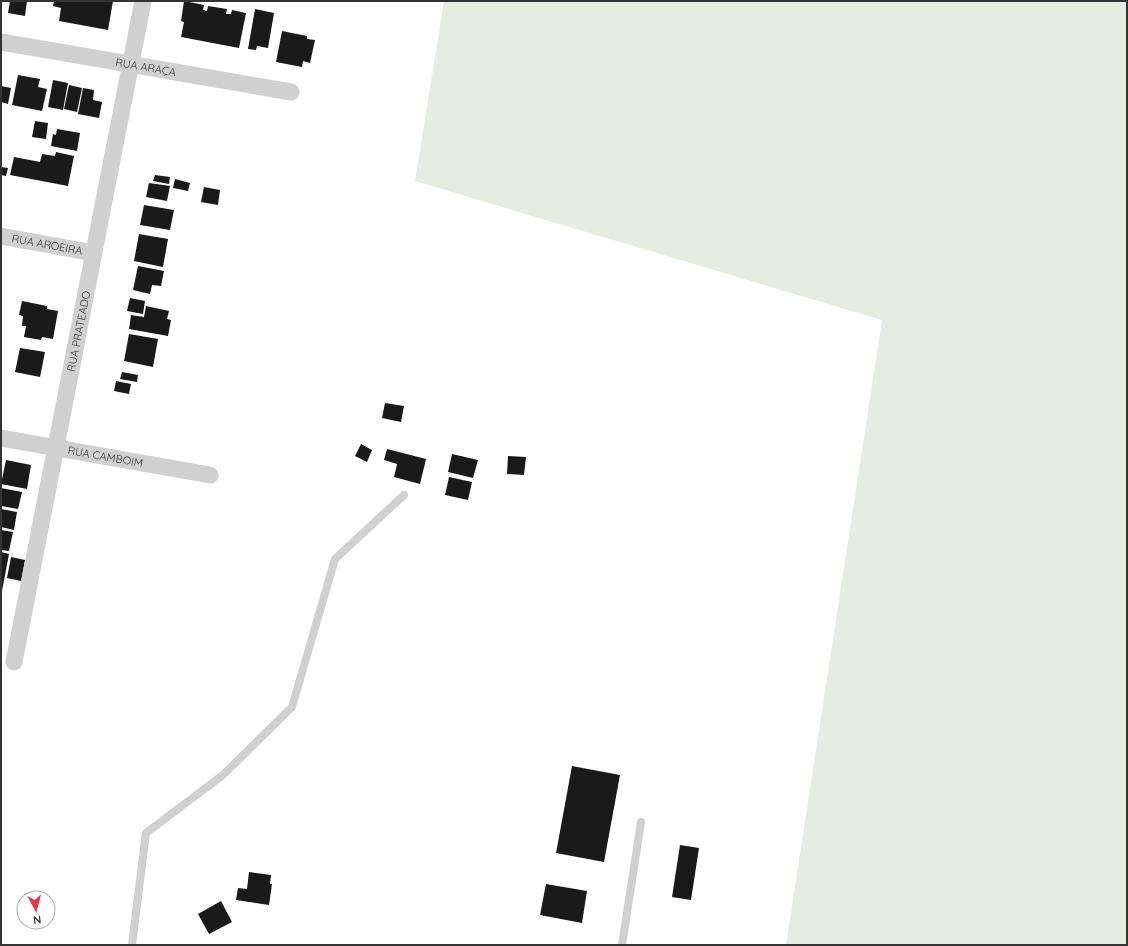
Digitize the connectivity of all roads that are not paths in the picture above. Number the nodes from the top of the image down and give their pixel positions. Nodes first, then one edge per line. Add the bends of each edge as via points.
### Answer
1 (143, 1) edge
2 (1, 42) edge
3 (130, 64) junction
4 (291, 92) dead end
5 (1, 236) edge
6 (94, 253) junction
7 (1, 438) edge
8 (56, 447) junction
9 (210, 475) dead end
10 (404, 494) dead end
11 (14, 662) dead end
12 (641, 822) dead end
13 (132, 945) edge
14 (622, 945) edge

1 - 3 street, RUA PRATEADO
2 - 3 street, RUA ARAÇA
3 - 4 street, RUA ARAÇA
3 - 6 street, RUA PRATEADO
5 - 6 street, RUA AROEIRA
6 - 8 street, RUA PRATEADO
7 - 8 street, RUA CAMBOIM
8 - 9 street, RUA CAMBOIM
8 - 11 street, RUA PRATEADO
10 - 13 lane via 335,559 292,707 223,775 146,833
12 - 14 lane

